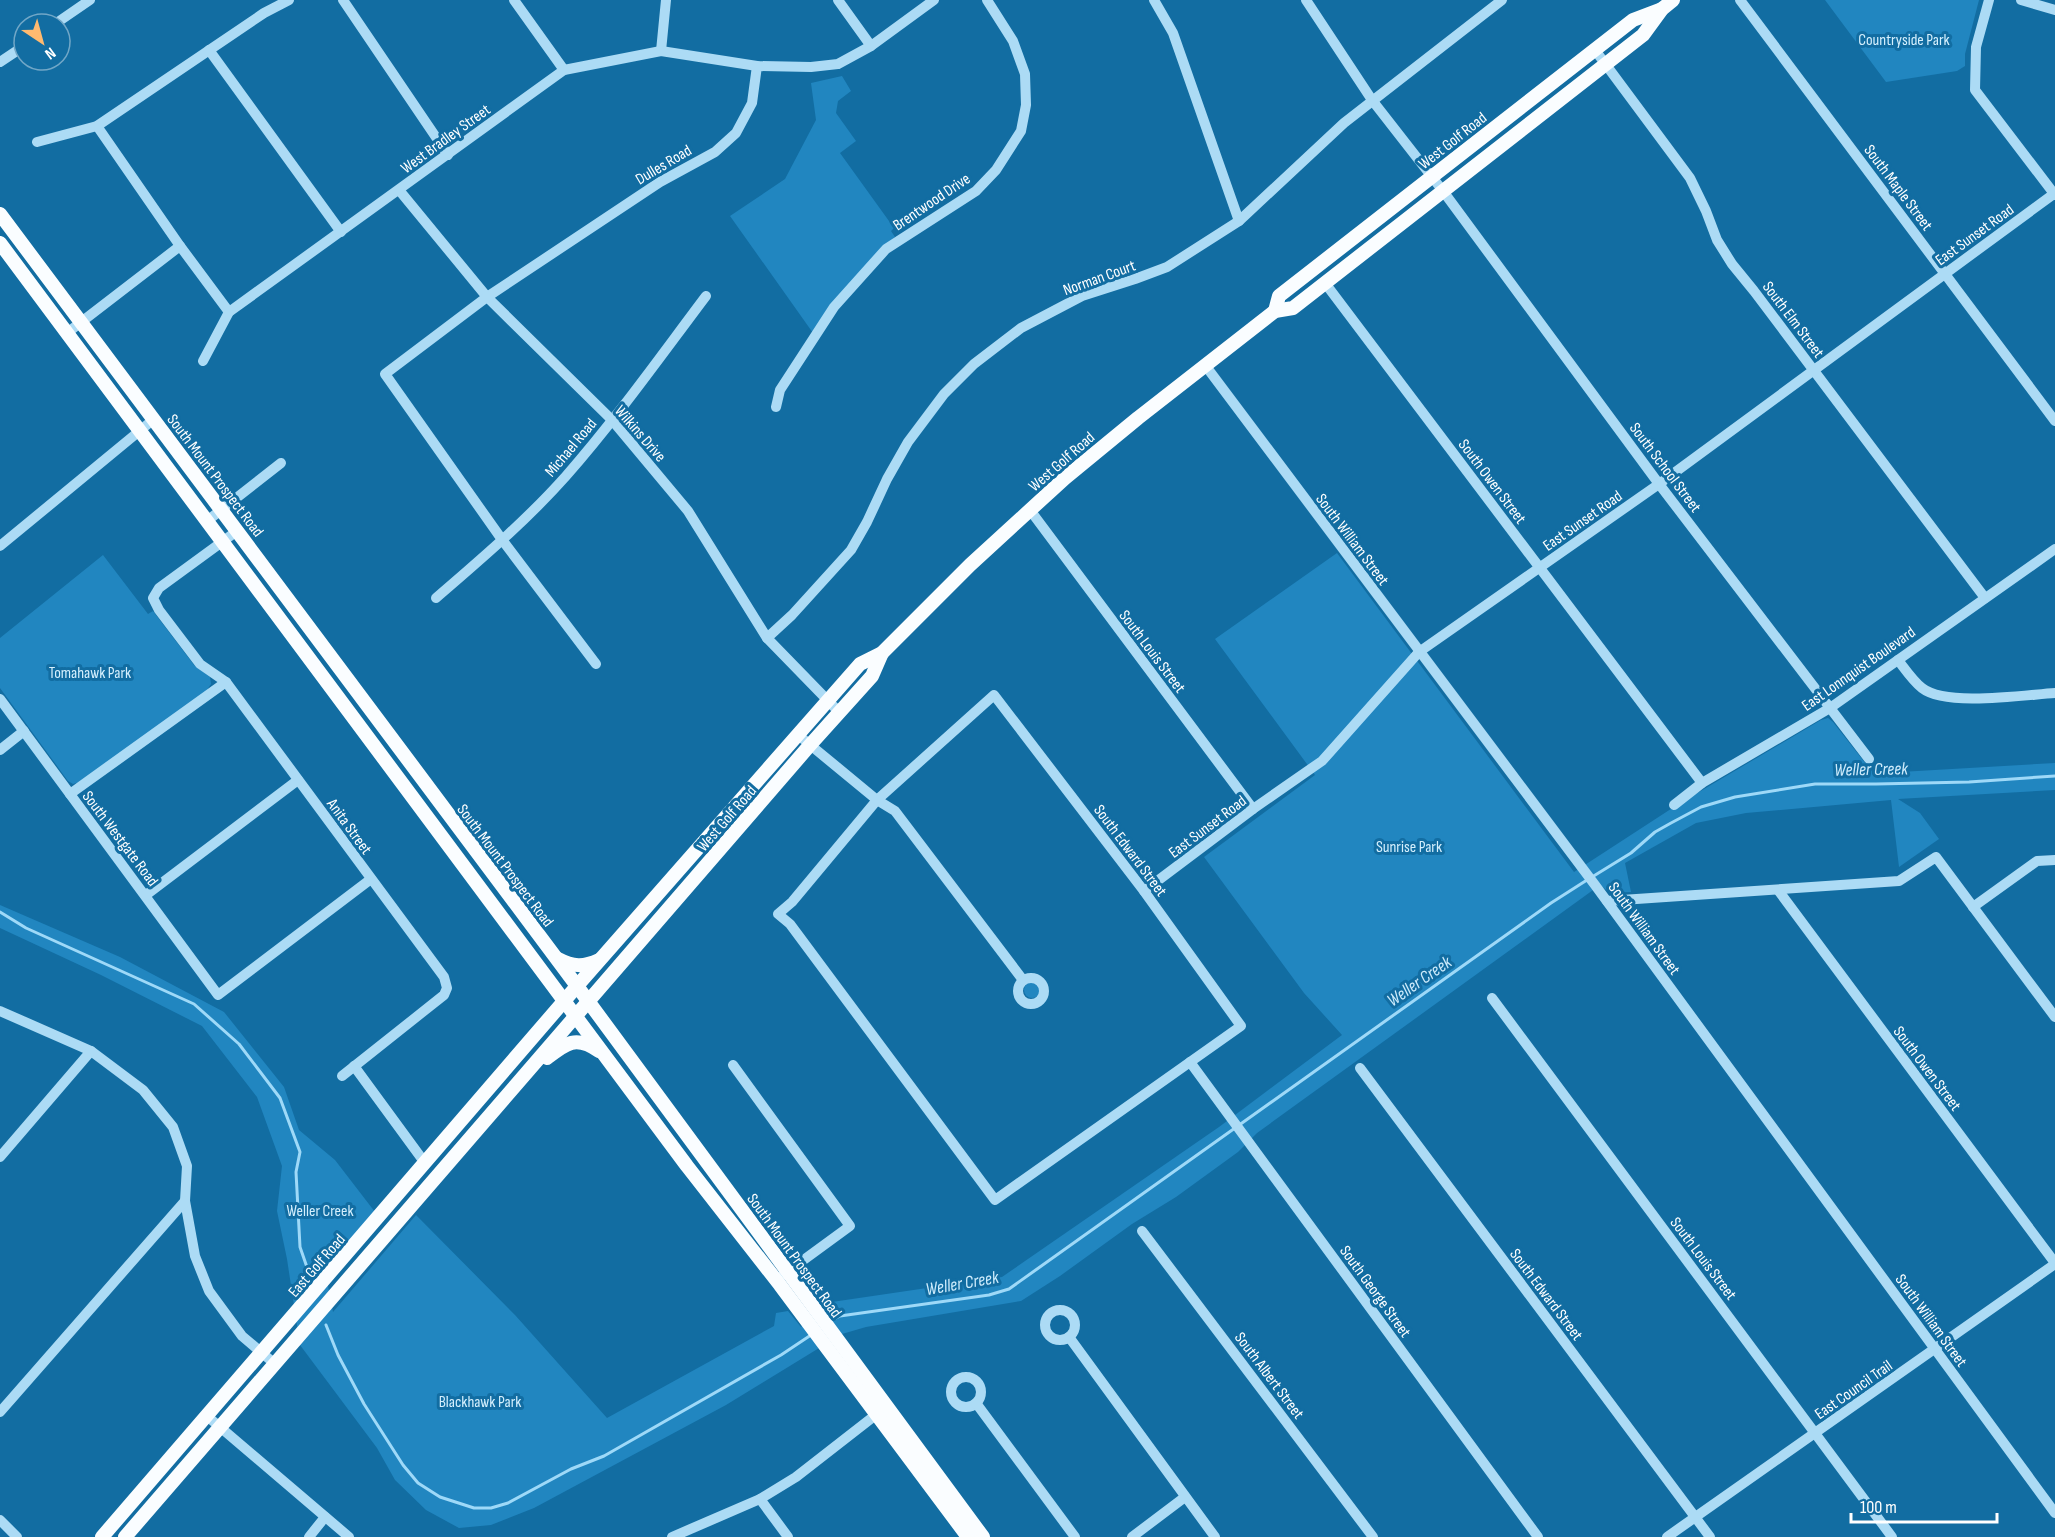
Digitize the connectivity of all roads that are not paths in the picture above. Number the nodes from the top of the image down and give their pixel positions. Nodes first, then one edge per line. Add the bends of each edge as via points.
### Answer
1 (90, 0) edge
2 (289, 0) edge
3 (343, 0) edge
4 (514, 0) edge
5 (666, 0) edge
6 (838, 0) edge
7 (934, 0) edge
8 (987, 0) edge
9 (1154, 0) edge
10 (1306, 0) edge
11 (1502, 0) edge
12 (1740, 0) edge
13 (1989, 0) edge
14 (2020, 0) edge
15 (1667, 4) edge
16 (2055, 10) edge
17 (72, 12) edge
18 (871, 46) junction
19 (209, 50) junction
20 (1595, 50) junction
21 (661, 51) junction
22 (1605, 64) junction
23 (757, 66) junction
24 (564, 70) junction
25 (1372, 100) junction
26 (98, 126) junction
27 (37, 142) dead end
28 (448, 154) junction
29 (1432, 177) junction
30 (399, 190) junction
31 (1443, 191) junction
32 (2055, 194) edge
33 (0, 214) edge
34 (1239, 221) junction
35 (341, 232) junction
36 (0, 243) edge
37 (180, 246) junction
38 (1944, 274) junction
39 (1325, 283) junction
40 (706, 296) dead end
41 (487, 297) junction
42 (1275, 311) junction
43 (229, 312) junction
44 (82, 322) junction
45 (67, 333) junction
46 (203, 361) dead end
47 (1205, 365) junction
48 (1813, 369) junction
49 (776, 407) dead end
50 (154, 419) junction
51 (612, 420) junction
52 (2055, 421) edge
53 (140, 430) junction
54 (281, 463) dead end
55 (1659, 484) junction
56 (221, 510) junction
57 (1030, 510) junction
58 (207, 521) junction
59 (237, 531) junction
60 (223, 541) junction
61 (503, 541) junction
62 (0, 546) edge
63 (2055, 549) edge
64 (1539, 568) junction
65 (435, 598) dead end
66 (1985, 598) junction
67 (767, 638) junction
68 (1419, 652) junction
69 (882, 653) junction
70 (1898, 660) junction
71 (596, 664) dead end
72 (226, 682) junction
73 (2055, 693) edge
74 (0, 699) edge
75 (826, 701) junction
76 (1830, 708) junction
77 (839, 712) junction
78 (24, 731) junction
79 (797, 734) junction
80 (810, 745) junction
81 (0, 750) edge
82 (1869, 759) dead end
83 (298, 780) junction
84 (1702, 783) junction
85 (70, 794) junction
86 (877, 800) junction
87 (1674, 804) dead end
88 (1253, 809) junction
89 (2055, 860) edge
90 (371, 879) junction
91 (1778, 890) junction
92 (1144, 891) junction
93 (146, 895) junction
94 (1607, 901) junction
95 (1973, 907) junction
96 (515, 933) junction
97 (555, 957) junction
98 (601, 959) junction
99 (1023, 980) dead end
100 (577, 986) junction
101 (1491, 998) dead end
102 (564, 1002) junction
103 (588, 1002) junction
104 (0, 1011) edge
105 (575, 1017) junction
106 (2055, 1017) edge
107 (548, 1020) junction
108 (91, 1051) junction
109 (603, 1054) junction
110 (1190, 1062) junction
111 (733, 1065) dead end
112 (354, 1066) junction
113 (1360, 1068) dead end
114 (526, 1074) junction
115 (342, 1076) dead end
116 (0, 1156) edge
117 (425, 1163) junction
118 (185, 1201) junction
119 (1143, 1231) dead end
120 (2055, 1264) edge
121 (782, 1276) junction
122 (1069, 1337) dead end
123 (1935, 1349) junction
124 (262, 1353) junction
125 (275, 1364) junction
126 (976, 1403) dead end
127 (882, 1410) junction
128 (0, 1412) edge
129 (207, 1416) junction
130 (220, 1427) junction
131 (1815, 1434) junction
132 (1185, 1497) junction
133 (760, 1499) junction
134 (2055, 1513) edge
135 (326, 1517) junction
136 (1695, 1517) junction
137 (0, 1520) edge
138 (17, 1537) edge
139 (102, 1537) edge
140 (125, 1537) edge
141 (309, 1537) edge
142 (349, 1537) edge
143 (672, 1537) edge
144 (788, 1537) edge
145 (968, 1537) edge
146 (983, 1537) edge
147 (1075, 1537) edge
148 (1132, 1537) edge
149 (1215, 1537) edge
150 (1373, 1537) edge
151 (1538, 1537) edge
152 (1667, 1537) edge
153 (1710, 1537) edge
154 (1892, 1537) edge

1 - 17 street
2 - 19 street
3 - 28 street
4 - 24 street
5 - 21 street
6 - 18 street
7 - 18 street
8 - 49 street, Brentwood Drive via 1012,41 1025,74 1026,105 1021,131 996,170 976,191 886,249 834,307 780,390
9 - 34 street via 1173,33
10 - 25 street, South School Street
11 - 25 street, Norman Court
12 - 38 street, South Maple Street
13 - 32 street via 1976,47 1975,90
14 - 16 street
15 - 20 main road, West Golf Road via 1633,20
15 - 22 main road, West Golf Road via 1643,35
18 - 23 street via 838,64
19 - 26 street
19 - 35 street
20 - 22 street, South Elm Street
20 - 29 main road, West Golf Road
21 - 23 street, West Bradley Street
21 - 24 street, West Bradley Street
22 - 31 main road, West Golf Road
22 - 48 street, South Elm Street via 1690,177 1717,240 1732,264
23 - 41 street, Dulles Road via 752,103 736,134 715,152 660,182
24 - 28 street, West Bradley Street
25 - 29 street, South School Street
25 - 34 street, Norman Court
26 - 27 street
26 - 37 street
28 - 30 street, West Bradley Street
29 - 31 street, South School Street
29 - 42 main road, West Golf Road via 1280,296
30 - 35 street, West Bradley Street
30 - 41 street, Wilkins Drive
31 - 39 main road, West Golf Road
31 - 55 street, South School Street
32 - 38 street, East Sunset Road
33 - 44 main road, South Mount Prospect Road
34 - 67 street, Norman Court via 1167,267 1082,296 1021,328 974,364 944,394 908,442 851,550
35 - 43 street, West Bradley Street
36 - 45 main road, South Mount Prospect Road
37 - 43 street
37 - 44 street
38 - 48 street, East Sunset Road
38 - 52 street, South Maple Street
39 - 42 main road, West Golf Road via 1293,308
39 - 64 street, South Owen Street
40 - 51 street, Michael Road
41 - 51 street, Wilkins Drive
41 - 61 street, Dulles Road via 385,374
42 - 47 main road, West Golf Road
43 - 46 street, West Bradley Street
44 - 45 street
44 - 50 main road, South Mount Prospect Road
45 - 53 main road, South Mount Prospect Road
47 - 57 main road, West Golf Road
47 - 68 street, South William Street
48 - 55 street, East Sunset Road
48 - 66 street, South Elm Street
50 - 53 street
50 - 56 main road, South Mount Prospect Road
51 - 61 street, Michael Road via 565,477
51 - 67 street, Wilkins Drive via 688,511
53 - 58 main road, South Mount Prospect Road
53 - 62 street
54 - 56 street
55 - 64 street, East Sunset Road
55 - 76 street, South School Street
56 - 58 street
56 - 59 main road, South Mount Prospect Road
57 - 69 main road, West Golf Road
57 - 88 street, South Louis Street
58 - 60 main road, South Mount Prospect Road
59 - 60 street
59 - 97 main road, South Mount Prospect Road
60 - 72 street, Anita Street via 159,588 153,598 200,664
60 - 96 main road, South Mount Prospect Road
61 - 65 street, Michael Road
61 - 71 street
63 - 66 street, East Lonnquist Boulevard
64 - 68 street, East Sunset Road
64 - 84 street, South Owen Street
66 - 70 street, East Lonnquist Boulevard
67 - 75 street, Wilkins Drive
68 - 88 street, East Sunset Road via 1322,761
68 - 94 street, South William Street
69 - 75 main road, West Golf Road via 860,664
69 - 77 main road, West Golf Road via 872,676
70 - 73 street via 1921,688 1936,696 1956,699
70 - 76 street, East Lonnquist Boulevard
72 - 83 street, Anita Street
72 - 85 street
74 - 78 street, South Westgate Road
75 - 77 street, Wilkins Drive
75 - 79 main road, West Golf Road
76 - 82 street, South School Street
76 - 84 street, East Lonnquist Boulevard
77 - 80 main road, West Golf Road
78 - 81 street
78 - 85 street, South Westgate Road
79 - 80 street
79 - 98 main road, West Golf Road
80 - 86 street
80 - 103 main road, West Golf Road
83 - 90 street, Anita Street
83 - 93 street
84 - 87 street, East Lonnquist Boulevard
85 - 93 street, South Westgate Road
86 - 92 street, South Edward Street via 994,695
86 - 99 street via 895,811
86 - 110 street via 792,903 778,914 790,924 995,1200
88 - 92 street, East Sunset Road
89 - 95 street via 2037,861
90 - 93 street, South Westgate Road via 218,996
90 - 112 street, Anita Street via 444,977 447,988 444,995
91 - 94 street
91 - 95 street via 1899,881 1936,856
91 - 120 street, South Owen Street
92 - 110 street, South Edward Street via 1241,1026
94 - 123 street, South William Street
95 - 106 street
96 - 102 main road, South Mount Prospect Road
96 - 107 main road via 550,999
97 - 98 main road via 581,966
97 - 100 main road, South Mount Prospect Road
98 - 100 main road, West Golf Road
100 - 102 main road, East Golf Road
100 - 103 main road, South Mount Prospect Road
101 - 131 street, South Louis Street
102 - 105 main road, South Mount Prospect Road
102 - 107 main road, East Golf Road
103 - 105 main road, East Golf Road
103 - 121 main road, South Mount Prospect Road
104 - 108 street
105 - 109 main road, South Mount Prospect Road
105 - 114 main road, East Golf Road
107 - 117 main road, East Golf Road
108 - 116 street
108 - 118 street via 143,1090 172,1127 188,1166
109 - 114 main road via 582,1042 568,1043
109 - 121 main road, South Mount Prospect Road via 687,1166
110 - 151 street, South George Street
111 - 121 street via 850,1226
112 - 115 street
112 - 117 street
113 - 136 street, South Edward Street
114 - 125 main road, East Golf Road
117 - 124 main road, East Golf Road
118 - 124 street via 195,1256 209,1291 242,1336
118 - 128 street
119 - 150 street, South Albert Street
120 - 123 street, East Council Trail
121 - 127 main road, South Mount Prospect Road
122 - 132 street
123 - 131 street, East Council Trail
123 - 134 street, South William Street
124 - 125 street
124 - 129 main road, East Golf Road
125 - 130 main road, East Golf Road
126 - 147 street
127 - 133 street
127 - 145 main road, South Mount Prospect Road
127 - 146 main road, South Mount Prospect Road
129 - 130 street
129 - 139 main road, East Golf Road
130 - 135 street
130 - 140 main road, East Golf Road
131 - 136 street, East Council Trail
131 - 154 street, South Louis Street
132 - 148 street
132 - 149 street
133 - 143 street
133 - 144 street
135 - 141 street
135 - 142 street
136 - 152 street, East Council Trail
136 - 153 street, South Edward Street
137 - 138 street

